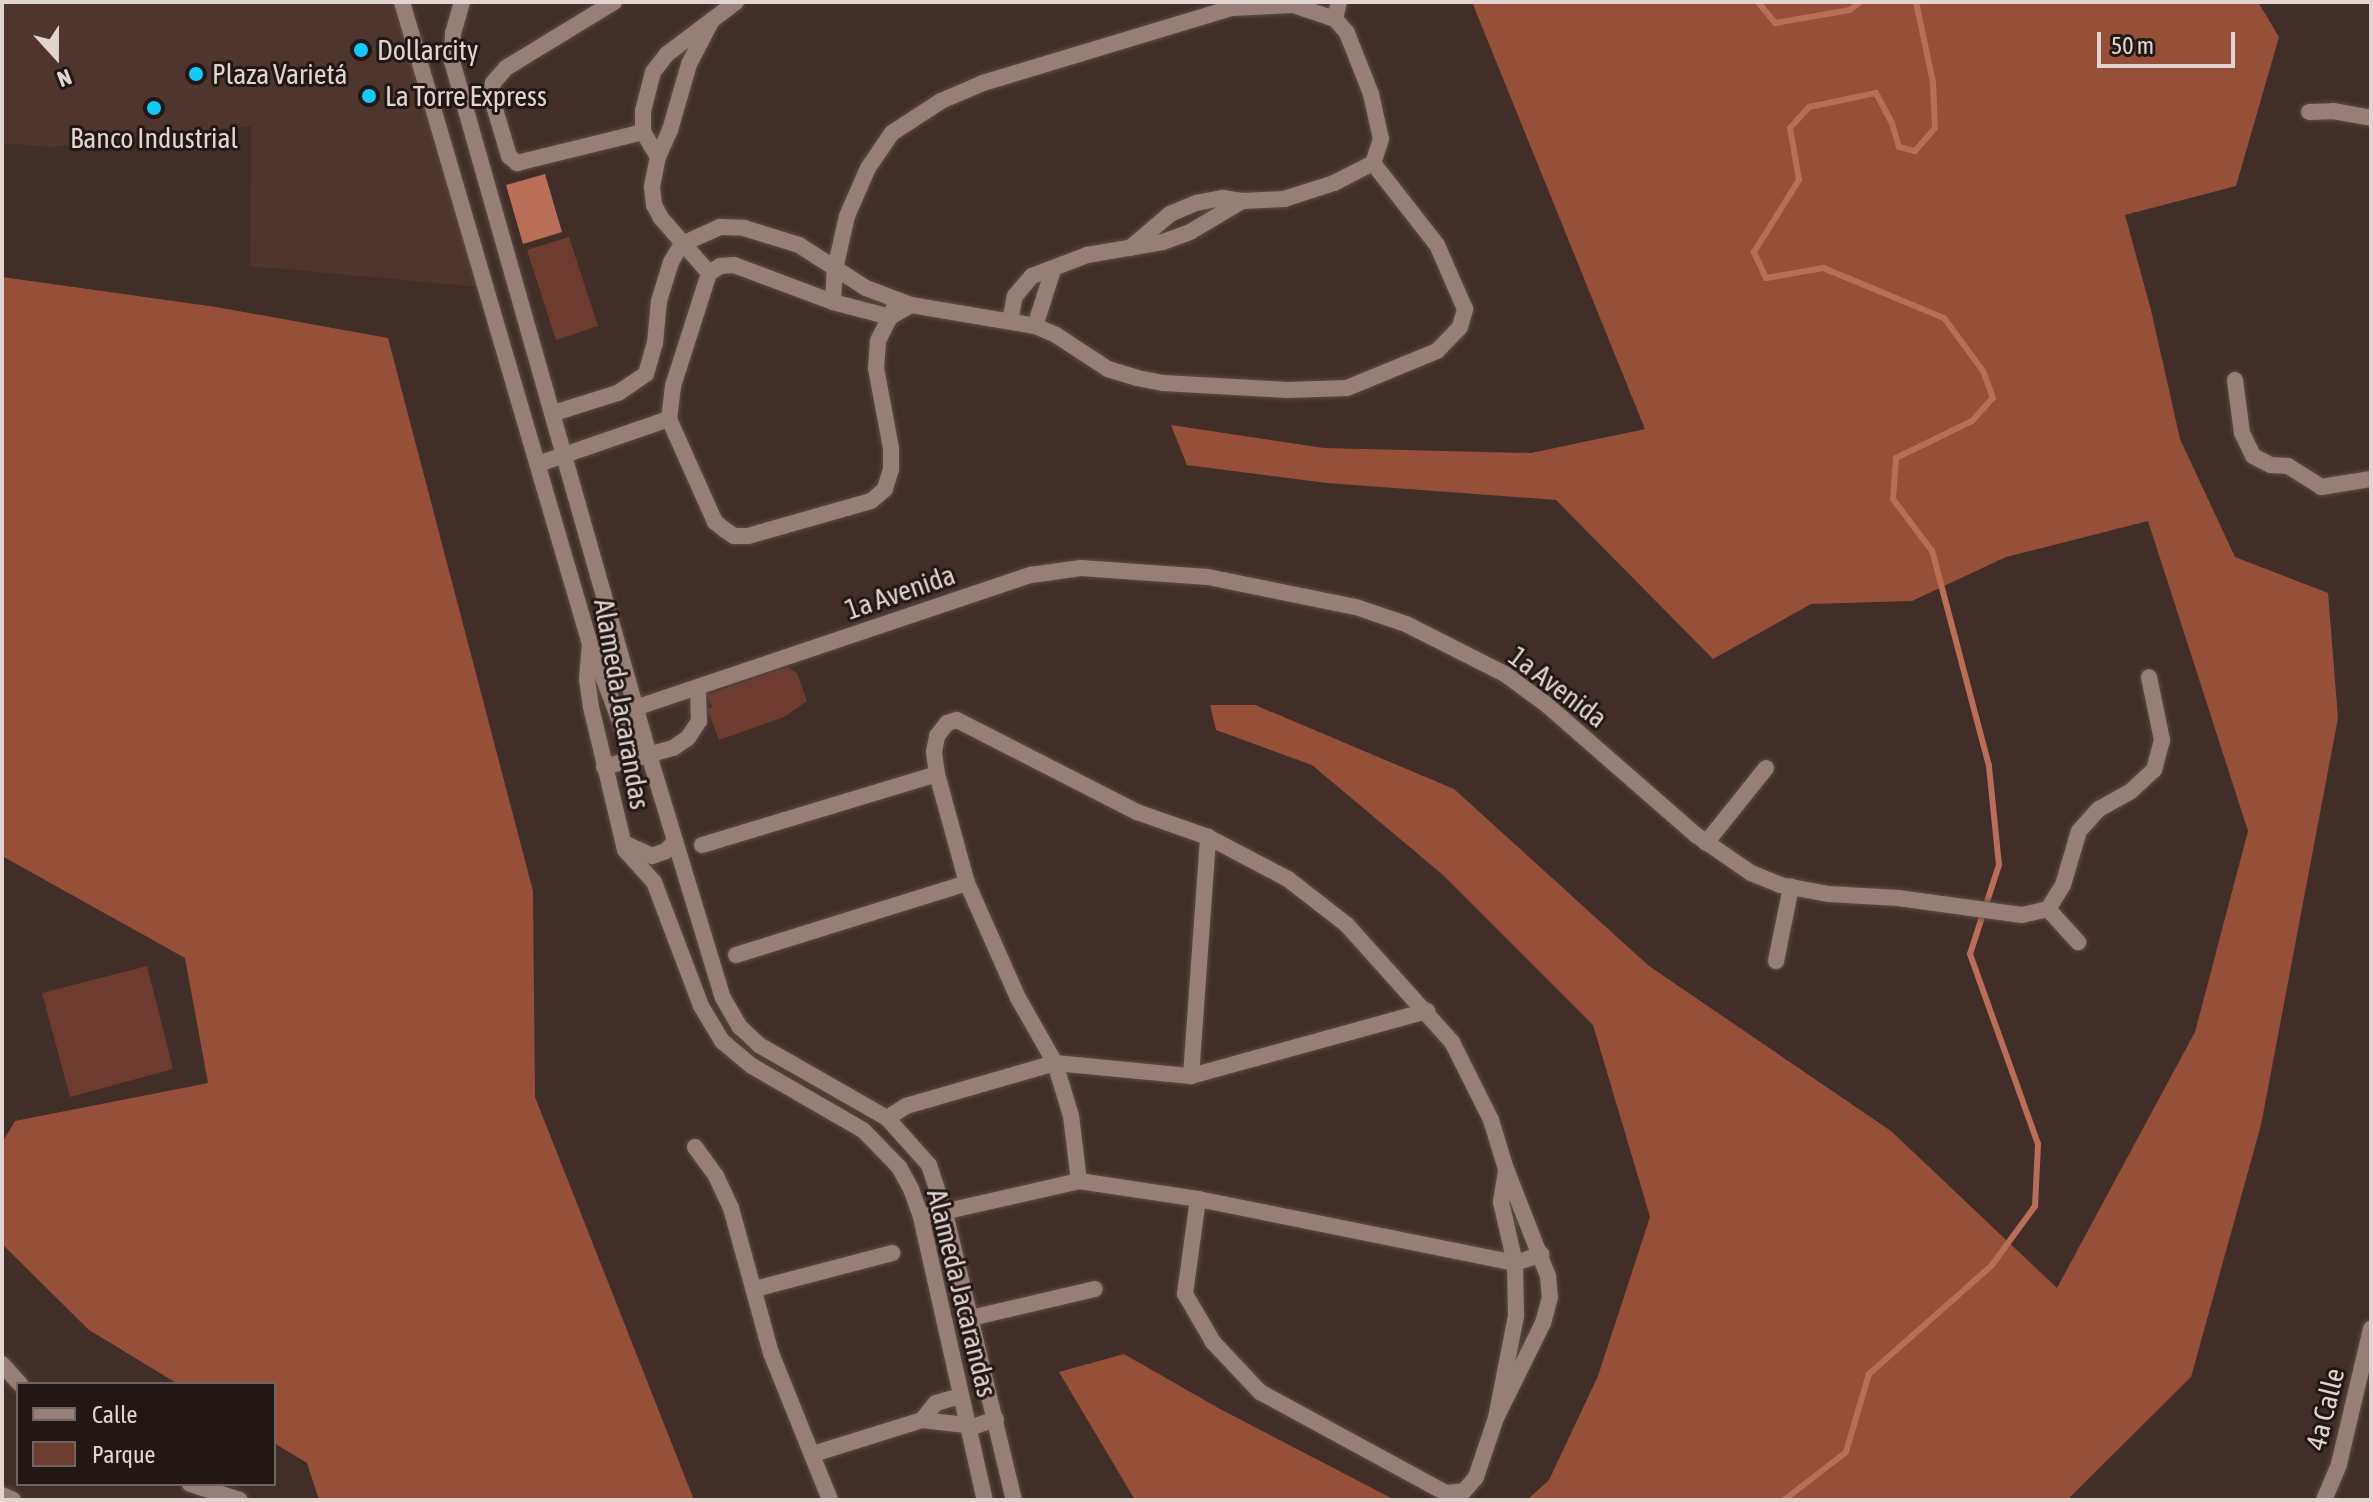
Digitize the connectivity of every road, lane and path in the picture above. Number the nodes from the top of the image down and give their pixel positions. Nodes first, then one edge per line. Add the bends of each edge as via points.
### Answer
1 (402, 2) edge
2 (462, 2) edge
3 (614, 2) edge
4 (1339, 2) edge
5 (1295, 3) edge
6 (724, 8) edge
7 (1335, 19) junction
8 (2309, 112) dead end
9 (2371, 118) edge
10 (643, 132) junction
11 (658, 157) junction
12 (1373, 163) junction
13 (1242, 201) junction
14 (682, 244) junction
15 (1130, 248) junction
16 (835, 269) junction
17 (1053, 270) junction
18 (709, 273) junction
19 (833, 302) junction
20 (904, 303) junction
21 (890, 317) junction
22 (1010, 321) junction
23 (1035, 326) junction
24 (2235, 380) dead end
25 (554, 413) junction
26 (669, 419) junction
27 (565, 455) junction
28 (538, 464) junction
29 (2371, 479) edge
30 (590, 644) junction
31 (2149, 677) dead end
32 (698, 688) junction
33 (638, 707) junction
34 (649, 755) junction
35 (604, 767) junction
36 (1766, 768) dead end
37 (937, 774) junction
38 (1208, 837) junction
39 (675, 841) junction
40 (622, 843) junction
41 (1706, 843) junction
42 (702, 845) dead end
43 (967, 883) junction
44 (1791, 887) junction
45 (2048, 909) junction
46 (697, 913) junction
47 (674, 935) junction
48 (2078, 942) dead end
49 (736, 955) dead end
50 (1776, 961) dead end
51 (1427, 1011) junction
52 (1055, 1063) junction
53 (1191, 1076) junction
54 (887, 1118) junction
55 (695, 1147) dead end
56 (1506, 1169) junction
57 (1079, 1181) junction
58 (1198, 1199) junction
59 (945, 1213) junction
60 (921, 1217) junction
61 (892, 1253) dead end
62 (1542, 1254) junction
63 (1515, 1263) junction
64 (755, 1289) junction
65 (1095, 1289) dead end
66 (971, 1318) junction
67 (2371, 1329) edge
68 (2, 1364) edge
69 (18, 1382) edge
70 (961, 1396) junction
71 (1496, 1418) junction
72 (996, 1419) junction
73 (922, 1420) junction
74 (968, 1426) junction
75 (813, 1454) junction
76 (196, 1486) edge
77 (2, 1495) edge
78 (236, 1499) edge
79 (13, 1500) edge
80 (830, 1500) edge
81 (985, 1500) edge
82 (1014, 1500) edge
83 (2324, 1500) edge

1 - 28 street, Alameda Jacarandas
2 - 25 street, Alameda Jacarandas via 452,61
3 - 10 street via 506,68 493,83 491,96 509,156 517,163
4 - 7 street
5 - 7 street
5 - 16 street via 1232,8 1191,19 983,83 941,101 892,133 868,168 847,216
6 - 10 street via 653,72
6 - 11 street via 689,64
7 - 12 street via 1347,33 1371,94 1381,139
8 - 9 street
10 - 11 street
11 - 14 street via 654,205
12 - 13 street via 1310,192
12 - 23 street via 1437,245 1458,287 1465,309 1460,327 1437,351 1347,388 1163,383 1108,369
13 - 15 street via 1190,232
13 - 15 street via 1196,203 1170,214
14 - 16 street via 720,227 744,228 799,245
14 - 18 street
14 - 25 street via 659,301 646,374 618,393
15 - 17 street via 1087,255
16 - 19 street
16 - 20 street
17 - 22 street via 1023,284
17 - 23 street
18 - 19 street via 734,265
18 - 26 street via 673,386
19 - 21 street
20 - 21 street
20 - 22 street
21 - 26 street via 878,341 876,368 891,469 885,489 871,501 734,536 715,522
22 - 23 street
24 - 29 street via 2242,433 2253,456 2288,466 2321,487
25 - 27 street, Alameda Jacarandas
26 - 27 street
27 - 28 street
27 - 33 street, Alameda Jacarandas
28 - 30 street, Alameda Jacarandas
30 - 34 street via 625,735
30 - 35 street, Alameda Jacarandas via 587,679
31 - 45 street via 2162,740 2154,770 2130,792 2099,809 2079,831 2063,885
32 - 33 street, 1a Avenida
32 - 34 street via 699,721 694,730 680,745
32 - 41 street, 1a Avenida via 1031,575 1081,568 1208,577 1356,607 1406,624 1505,674
33 - 34 street, Alameda Jacarandas
34 - 35 street
34 - 39 street, Alameda Jacarandas
35 - 40 street, Alameda Jacarandas
36 - 41 street
37 - 38 street via 937,736 957,720 1137,812
37 - 42 street
37 - 43 street
38 - 51 street via 1288,879 1347,925
38 - 53 street
39 - 40 street via 652,856
39 - 46 street, Alameda Jacarandas
40 - 47 street, Alameda Jacarandas via 654,882
41 - 44 street, 1a Avenida via 1751,873
43 - 49 street
43 - 52 street via 1018,998
44 - 45 street, 1a Avenida via 2022,915
44 - 50 street
45 - 48 street
46 - 47 street via 688,909 675,915
46 - 54 street, Alameda Jacarandas via 723,998 740,1027 759,1045
47 - 60 street, Alameda Jacarandas via 701,1006 722,1041 752,1066 863,1130 899,1167
51 - 53 street
51 - 56 street via 1474,1079
52 - 53 street
52 - 54 street via 906,1106
52 - 57 street via 1071,1116
54 - 59 street, Alameda Jacarandas via 929,1165
55 - 64 street via 731,1208
56 - 62 street
56 - 63 street via 1501,1202
57 - 58 street
57 - 59 street
58 - 63 street
58 - 71 street via 1185,1294 1213,1342 1260,1392 1446,1493 1464,1491 1476,1477
59 - 60 street
59 - 66 street, Alameda Jacarandas
60 - 70 street, Alameda Jacarandas
61 - 64 street
62 - 63 street
62 - 71 street via 1550,1297 1543,1323
63 - 71 street via 1516,1316
64 - 75 street via 771,1353
65 - 66 street
66 - 72 street, Alameda Jacarandas
67 - 83 street, 4a Calle via 2339,1464
68 - 69 street
70 - 73 street via 936,1403
70 - 74 street, Alameda Jacarandas
72 - 74 street
72 - 82 street, Alameda Jacarandas
73 - 74 street
73 - 75 street
74 - 81 street, Alameda Jacarandas
75 - 80 street
76 - 78 street
77 - 79 street

